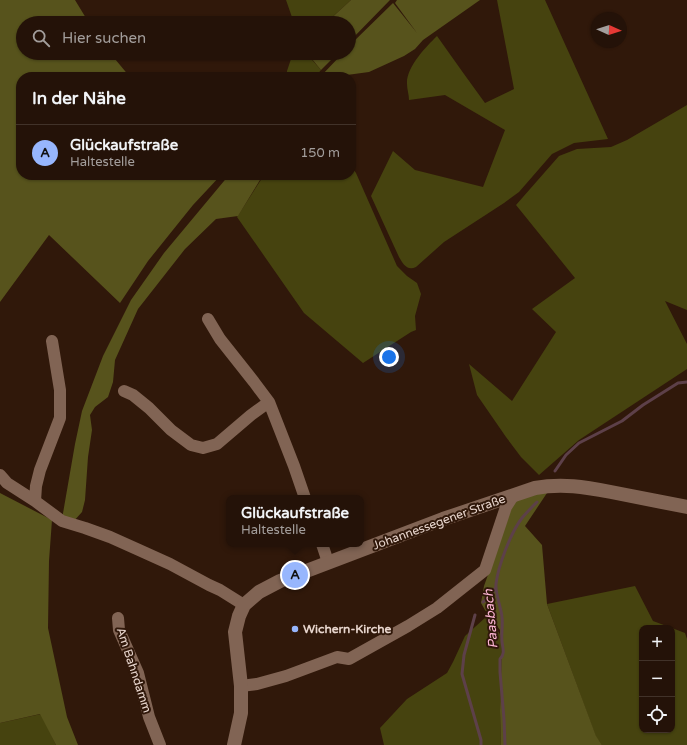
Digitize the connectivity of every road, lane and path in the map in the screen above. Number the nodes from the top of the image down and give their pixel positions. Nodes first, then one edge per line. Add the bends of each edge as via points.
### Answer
1 (208, 319) dead end
2 (52, 341) dead end
3 (124, 391) dead end
4 (269, 402) junction
5 (0, 475) edge
6 (304, 495) edge
7 (513, 496) junction
8 (35, 501) junction
9 (687, 507) edge
10 (323, 547) edge
11 (328, 562) junction
12 (244, 605) junction
13 (118, 618) dead end
14 (240, 686) junction
15 (160, 745) edge
16 (234, 745) edge

1 - 4 street via 220,339
2 - 8 street via 60,390 60,418 40,470
3 - 4 street via 133,395 191,445 203,448 217,444
4 - 6 street
5 - 8 street via 7,483
7 - 9 street, Johannessegener Straße via 535,488 563,485
7 - 11 street, Johannessegener Straße
7 - 14 street via 506,507 485,570 437,608 349,659 337,657 286,676
8 - 12 street via 62,521 98,532 170,564
10 - 11 street
11 - 12 street, Johannessegener Straße via 280,581 259,592
12 - 14 street via 235,632
13 - 15 street, Am Bahndamm
14 - 16 street via 241,713

